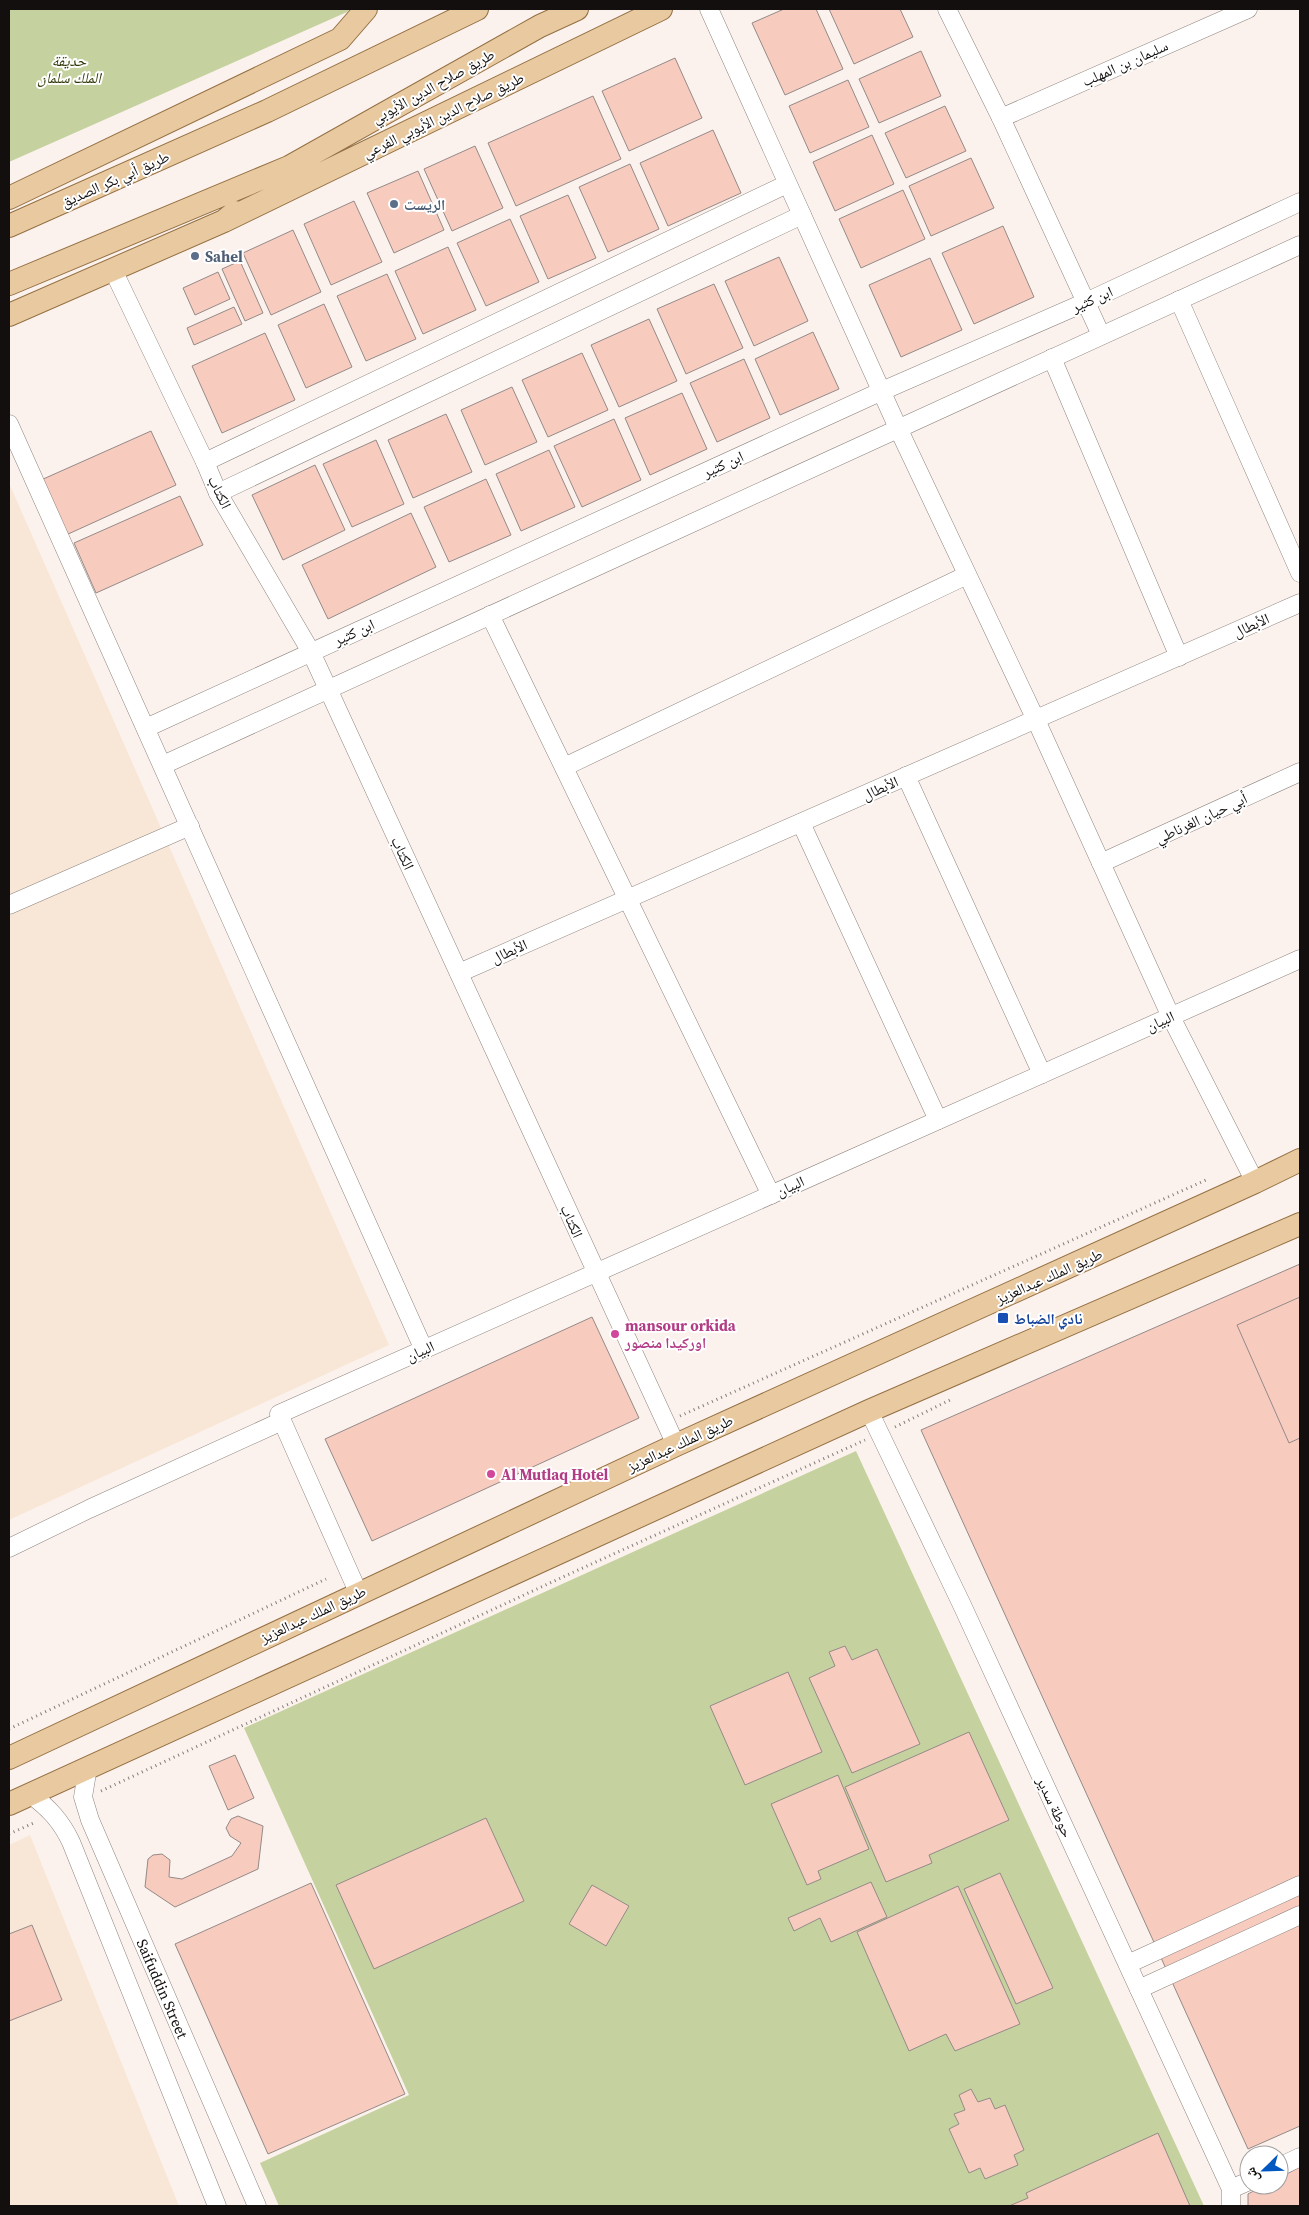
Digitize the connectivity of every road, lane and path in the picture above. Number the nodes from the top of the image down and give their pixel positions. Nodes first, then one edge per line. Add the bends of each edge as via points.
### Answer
1 (366, 9) edge
2 (464, 9) edge
3 (477, 9) edge
4 (577, 9) edge
5 (661, 9) edge
6 (709, 9) edge
7 (947, 9) edge
8 (1248, 9) edge
9 (439, 26) junction
10 (267, 111) junction
11 (179, 116) junction
12 (1001, 118) junction
13 (290, 167) junction
14 (787, 184) junction
15 (9, 198) edge
16 (1300, 202) edge
17 (802, 215) junction
18 (224, 221) junction
19 (9, 226) edge
20 (1300, 245) edge
21 (113, 270) junction
22 (9, 284) edge
23 (1179, 300) junction
24 (9, 302) edge
25 (37, 302) junction
26 (1086, 302) junction
27 (9, 315) edge
28 (1101, 335) junction
29 (1052, 358) junction
30 (882, 391) junction
31 (9, 424) edge
32 (898, 428) junction
33 (13, 444) edge
34 (205, 462) junction
35 (218, 493) junction
36 (1300, 573) edge
37 (967, 575) junction
38 (1300, 603) edge
39 (490, 615) junction
40 (311, 652) junction
41 (1179, 657) junction
42 (328, 689) junction
43 (1036, 720) junction
44 (146, 728) junction
45 (163, 765) junction
46 (564, 767) junction
47 (1300, 772) edge
48 (906, 776) junction
49 (801, 823) junction
50 (190, 826) junction
51 (1101, 863) junction
52 (628, 899) junction
53 (9, 905) edge
54 (1300, 959) edge
55 (459, 973) junction
56 (1171, 1016) junction
57 (1042, 1074) junction
58 (938, 1120) junction
59 (1300, 1160) edge
60 (1212, 1178) dead end
61 (1255, 1182) junction
62 (771, 1194) junction
63 (1300, 1224) edge
64 (595, 1273) junction
65 (424, 1350) junction
66 (869, 1411) junction
67 (281, 1418) junction
68 (666, 1423) junction
69 (868, 1439) dead end
70 (676, 1445) junction
71 (9, 1548) edge
72 (326, 1579) dead end
73 (358, 1592) junction
74 (9, 1729) edge
75 (9, 1758) edge
76 (88, 1768) junction
77 (99, 1792) dead end
78 (30, 1794) junction
79 (9, 1804) edge
80 (36, 1821) dead end
81 (9, 1834) edge
82 (1300, 1885) edge
83 (1300, 1915) edge
84 (1128, 1964) junction
85 (1140, 1989) junction
86 (1231, 2198) edge
87 (217, 2206) edge
88 (257, 2206) edge

1 - 11 main road via 340,39
2 - 9 main road
3 - 9 main road
4 - 13 main road, طريق صلاح الدين الأيوبي via 540,26
5 - 18 main road, طريق صلاح الدين الأيوبي الفرعي
6 - 14 street
7 - 12 street
8 - 12 street, سليمان بن المهلب
9 - 10 main road
10 - 11 main road
10 - 19 main road, طريق أبي بكر الصديق
11 - 15 main road
12 - 26 street
13 - 18 main road, طريق صلاح الدين الأيوبي
13 - 22 main road, طريق صلاح الدين الأيوبي
14 - 17 street
14 - 34 street
16 - 26 street, ابن كثير
17 - 30 street
17 - 35 street
18 - 21 main road, طريق صلاح الدين الأيوبي
20 - 23 street
21 - 25 main road, طريق صلاح الدين الأيوبي
21 - 34 street, الكتاب
23 - 28 street
23 - 36 street
24 - 25 main road
25 - 27 main road, طريق صلاح الدين الأيوبي
26 - 28 street
26 - 30 street, ابن كثير
28 - 29 street
29 - 32 street
29 - 41 street
30 - 32 street
30 - 40 street, ابن كثير
31 - 33 street
32 - 37 street
32 - 39 street
33 - 44 street
34 - 35 street, الكتاب
35 - 40 street, الكتاب
37 - 43 street
37 - 46 street
38 - 41 street, الأبطال
39 - 42 street
39 - 46 street
40 - 42 street, الكتاب
40 - 44 street, ابن كثير
41 - 43 street, الأبطال
42 - 45 street
42 - 55 street, الكتاب
43 - 48 street, الأبطال
43 - 51 street
44 - 45 street
45 - 50 street
46 - 52 street
47 - 51 street, أبي حيان الغرناطي
48 - 49 street, الأبطال
48 - 57 street
49 - 52 street, الأبطال
49 - 58 street
50 - 53 street
50 - 65 street
51 - 56 street
52 - 55 street, الأبطال
52 - 62 street
54 - 56 street, البيان
55 - 64 street, الكتاب
56 - 57 street, البيان
56 - 61 street
57 - 58 street, البيان
58 - 62 street, البيان
59 - 61 main road, طريق الملك عبدالعزيز
60 - 68 path
61 - 70 main road, طريق الملك عبدالعزيز
62 - 64 street, البيان
63 - 66 main road
64 - 65 street, البيان
64 - 68 street, الكتاب
65 - 67 street, البيان
66 - 76 main road
66 - 84 street, حوطة سدير
67 - 71 street, البيان
67 - 73 street
68 - 70 street, الكتاب
69 - 77 path
70 - 73 main road, طريق الملك عبدالعزيز
72 - 74 path
73 - 75 main road, طريق الملك عبدالعزيز
76 - 78 main road
76 - 88 street, Saifuddin Street via 83,1797 90,1820
78 - 79 main road
78 - 87 street, Saifuddin Street via 61,1822 72,1842
80 - 81 path
82 - 84 street
83 - 85 street
84 - 85 street, حوطة سدير
85 - 86 street, حوطة سدير

